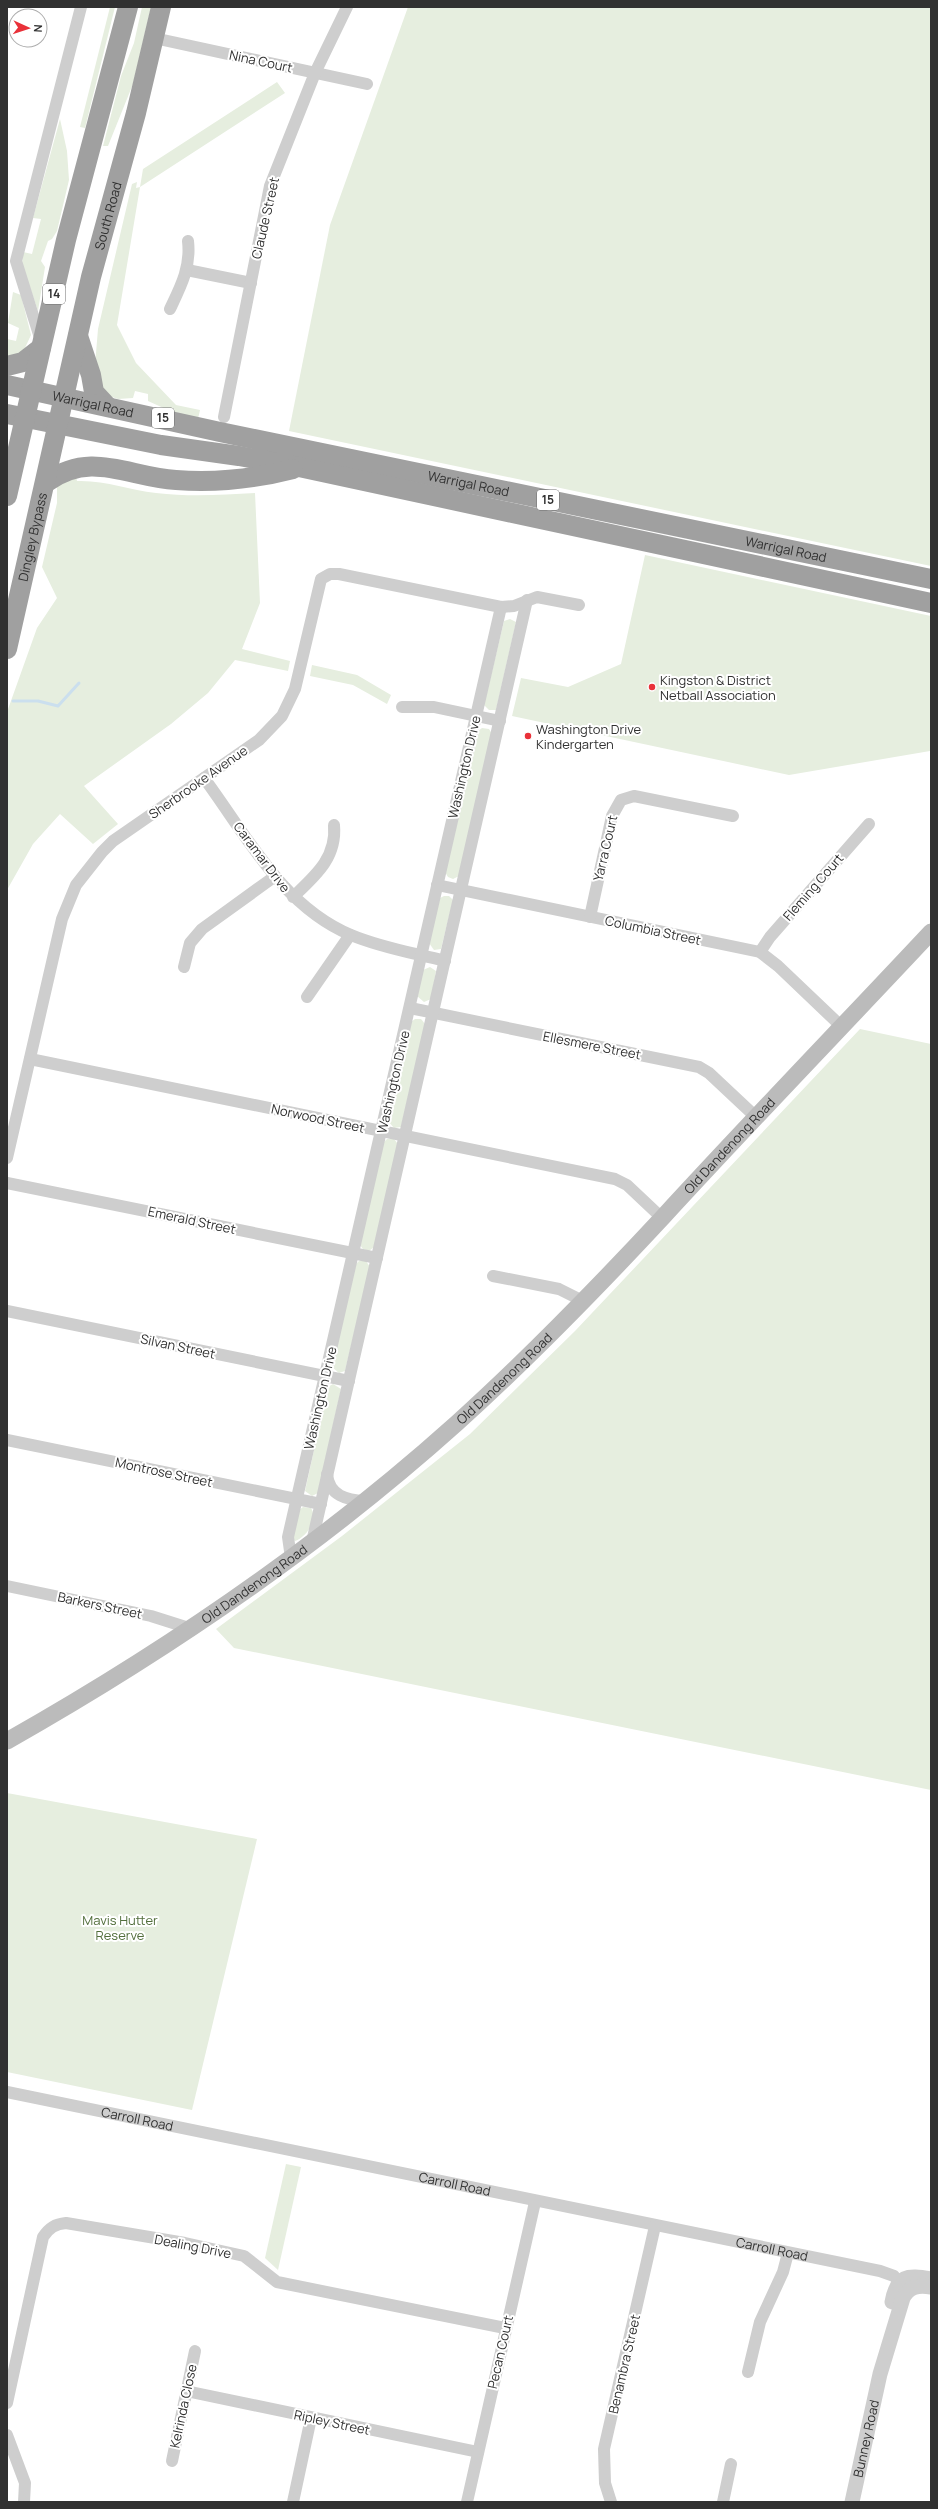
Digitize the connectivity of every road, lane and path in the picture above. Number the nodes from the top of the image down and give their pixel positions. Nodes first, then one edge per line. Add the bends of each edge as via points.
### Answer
1 (81, 7) edge
2 (128, 7) edge
3 (161, 7) edge
4 (346, 7) edge
5 (154, 38) junction
6 (314, 72) junction
7 (367, 84) dead end
8 (188, 241) dead end
9 (188, 270) junction
10 (251, 283) junction
11 (170, 309) dead end
12 (78, 336) junction
13 (42, 346) junction
14 (7, 366) edge
15 (7, 385) edge
16 (32, 390) junction
17 (65, 397) junction
18 (107, 406) junction
19 (16, 416) edge
20 (224, 417) dead end
21 (59, 425) junction
22 (299, 467) junction
23 (47, 482) junction
24 (7, 496) edge
25 (931, 579) edge
26 (527, 600) junction
27 (931, 603) edge
28 (579, 605) dead end
29 (505, 607) junction
30 (7, 649) edge
31 (402, 708) dead end
32 (476, 716) junction
33 (500, 721) junction
34 (204, 778) junction
35 (733, 816) dead end
36 (868, 824) dead end
37 (334, 825) dead end
38 (274, 877) junction
39 (437, 885) junction
40 (461, 890) junction
41 (293, 897) junction
42 (590, 917) junction
43 (931, 932) edge
44 (350, 935) junction
45 (760, 952) junction
46 (421, 955) junction
47 (445, 961) junction
48 (184, 967) dead end
49 (307, 997) dead end
50 (410, 1008) junction
51 (433, 1013) junction
52 (842, 1027) junction
53 (30, 1059) junction
54 (757, 1118) junction
55 (382, 1130) junction
56 (405, 1135) junction
57 (7, 1158) edge
58 (7, 1182) edge
59 (662, 1218) junction
60 (353, 1253) junction
61 (377, 1258) junction
62 (493, 1276) dead end
63 (583, 1302) junction
64 (7, 1311) edge
65 (325, 1376) junction
66 (349, 1381) junction
67 (7, 1440) edge
68 (328, 1473) junction
69 (297, 1499) junction
70 (365, 1501) junction
71 (321, 1504) junction
72 (312, 1542) junction
73 (291, 1558) junction
74 (7, 1586) edge
75 (192, 1629) junction
76 (7, 1741) edge
77 (7, 2092) edge
78 (535, 2202) junction
79 (655, 2226) junction
80 (788, 2253) junction
81 (931, 2279) edge
82 (903, 2286) junction
83 (931, 2287) edge
84 (505, 2328) junction
85 (195, 2351) dead end
86 (748, 2372) dead end
87 (186, 2392) junction
88 (7, 2403) edge
89 (310, 2418) junction
90 (7, 2434) edge
91 (478, 2452) junction
92 (172, 2461) dead end
93 (731, 2464) dead end
94 (24, 2502) edge
95 (292, 2502) edge
96 (467, 2502) edge
97 (611, 2502) edge
98 (723, 2502) edge
99 (852, 2502) edge

1 - 13 street via 16,261
2 - 13 highway, 14 via 66,240
3 - 5 highway, South Road
4 - 6 street, Claude Street
5 - 6 street, Nina Court
5 - 12 highway, South Road
6 - 7 street, Nina Court
6 - 10 street, Claude Street via 270,186
8 - 9 street
9 - 10 street
9 - 11 street
10 - 20 street, Claude Street
12 - 17 highway, South Road
12 - 18 highway via 94,392
13 - 14 highway via 23,362
13 - 16 highway, 14
15 - 16 highway, Warrigal Road / 15
16 - 17 highway, Warrigal Road / 15
16 - 19 highway, 14
17 - 18 highway, Warrigal Road / 15
17 - 21 highway, South Road
18 - 25 highway, Warrigal Road / 15
19 - 21 highway, Warrigal Road / 15
19 - 24 highway, 14
21 - 22 highway, Warrigal Road / 15 via 161,445
21 - 23 highway, Dingley Bypass
22 - 23 highway via 257,478 207,481 175,480 111,468 87,467 64,470
22 - 27 highway, Warrigal Road / 15
23 - 30 highway, Dingley Bypass
26 - 28 street via 539,596
26 - 29 street
26 - 33 street, Washington Drive
29 - 32 street, Washington Drive
29 - 34 street, Sherbrooke Avenue via 339,574 323,577 317,586 298,680 288,706 268,733
31 - 32 street via 426,706
32 - 33 street
32 - 39 street, Washington Drive
33 - 40 street, Washington Drive
34 - 38 street, Caramar Drive
34 - 53 street, Sherbrooke Avenue via 113,841 92,862 76,885 62,919
35 - 42 street, Yarra Court via 634,796 621,800 612,816
36 - 45 street, Fleming Court via 770,937
37 - 41 street via 334,840 327,860
38 - 41 street, Caramar Drive
38 - 48 street via 202,929 190,944
39 - 40 street, Columbia Street
39 - 46 street, Washington Drive
40 - 42 street, Columbia Street
40 - 47 street, Washington Drive
41 - 44 street, Caramar Drive via 318,917
42 - 45 street, Columbia Street
43 - 52 main road, Old Dandenong Road
44 - 46 street, Caramar Drive via 380,946
44 - 49 street
45 - 52 street, Columbia Street
46 - 47 street, Caramar Drive
46 - 50 street, Washington Drive
47 - 51 street, Washington Drive
50 - 51 street, Ellesmere Street
50 - 55 street, Washington Drive
51 - 54 street, Ellesmere Street via 699,1067 709,1073
51 - 56 street, Washington Drive
52 - 54 main road, Old Dandenong Road
53 - 55 street, Norwood Street
53 - 57 street, Sherbrooke Avenue
54 - 59 main road, Old Dandenong Road
55 - 56 street, Norwood Street
55 - 60 street, Washington Drive
56 - 59 street, Norwood Street via 615,1179 627,1185
56 - 61 street, Washington Drive
58 - 60 street, Emerald Street
59 - 63 main road, Old Dandenong Road
60 - 61 street, Emerald Street
60 - 65 street, Washington Drive
61 - 66 street, Washington Drive
62 - 63 street via 566,1291
63 - 70 main road, Old Dandenong Road via 461,1419
64 - 65 street, Silvan Street
65 - 66 street, Silvan Street
65 - 69 street, Washington Drive
66 - 68 street, Washington Drive
67 - 69 street, Montrose Street
68 - 70 street via 330,1486 338,1495
68 - 71 street, Washington Drive
69 - 71 street, Montrose Street
69 - 73 street, Washington Drive via 288,1537
70 - 72 main road, Old Dandenong Road
71 - 72 street, Washington Drive
72 - 73 main road, Old Dandenong Road
73 - 75 main road, Old Dandenong Road
74 - 75 street, Barkers Street via 151,1616
75 - 76 main road, Old Dandenong Road via 64,1709
77 - 78 street, Carroll Road
78 - 79 street, Carroll Road
78 - 84 street, Pecan Court
79 - 80 street, Carroll Road
79 - 97 street, Benambra Street via 604,2450 605,2483
80 - 82 street, Carroll Road via 888,2273
80 - 86 street via 783,2272 760,2322
81 - 82 street via 911,2276
82 - 83 street
82 - 99 street, Bunney Road via 880,2374
84 - 88 street, Dealing Drive via 277,2282 244,2256 210,2248 66,2223 57,2224 43,2237
84 - 91 street, Pecan Court
85 - 87 street, Kelrinda Close
87 - 89 street, Ripley Street
87 - 92 street, Kelrinda Close
89 - 91 street, Ripley Street
89 - 95 street
90 - 94 street via 25,2483
91 - 96 street, Pecan Court
93 - 98 street

